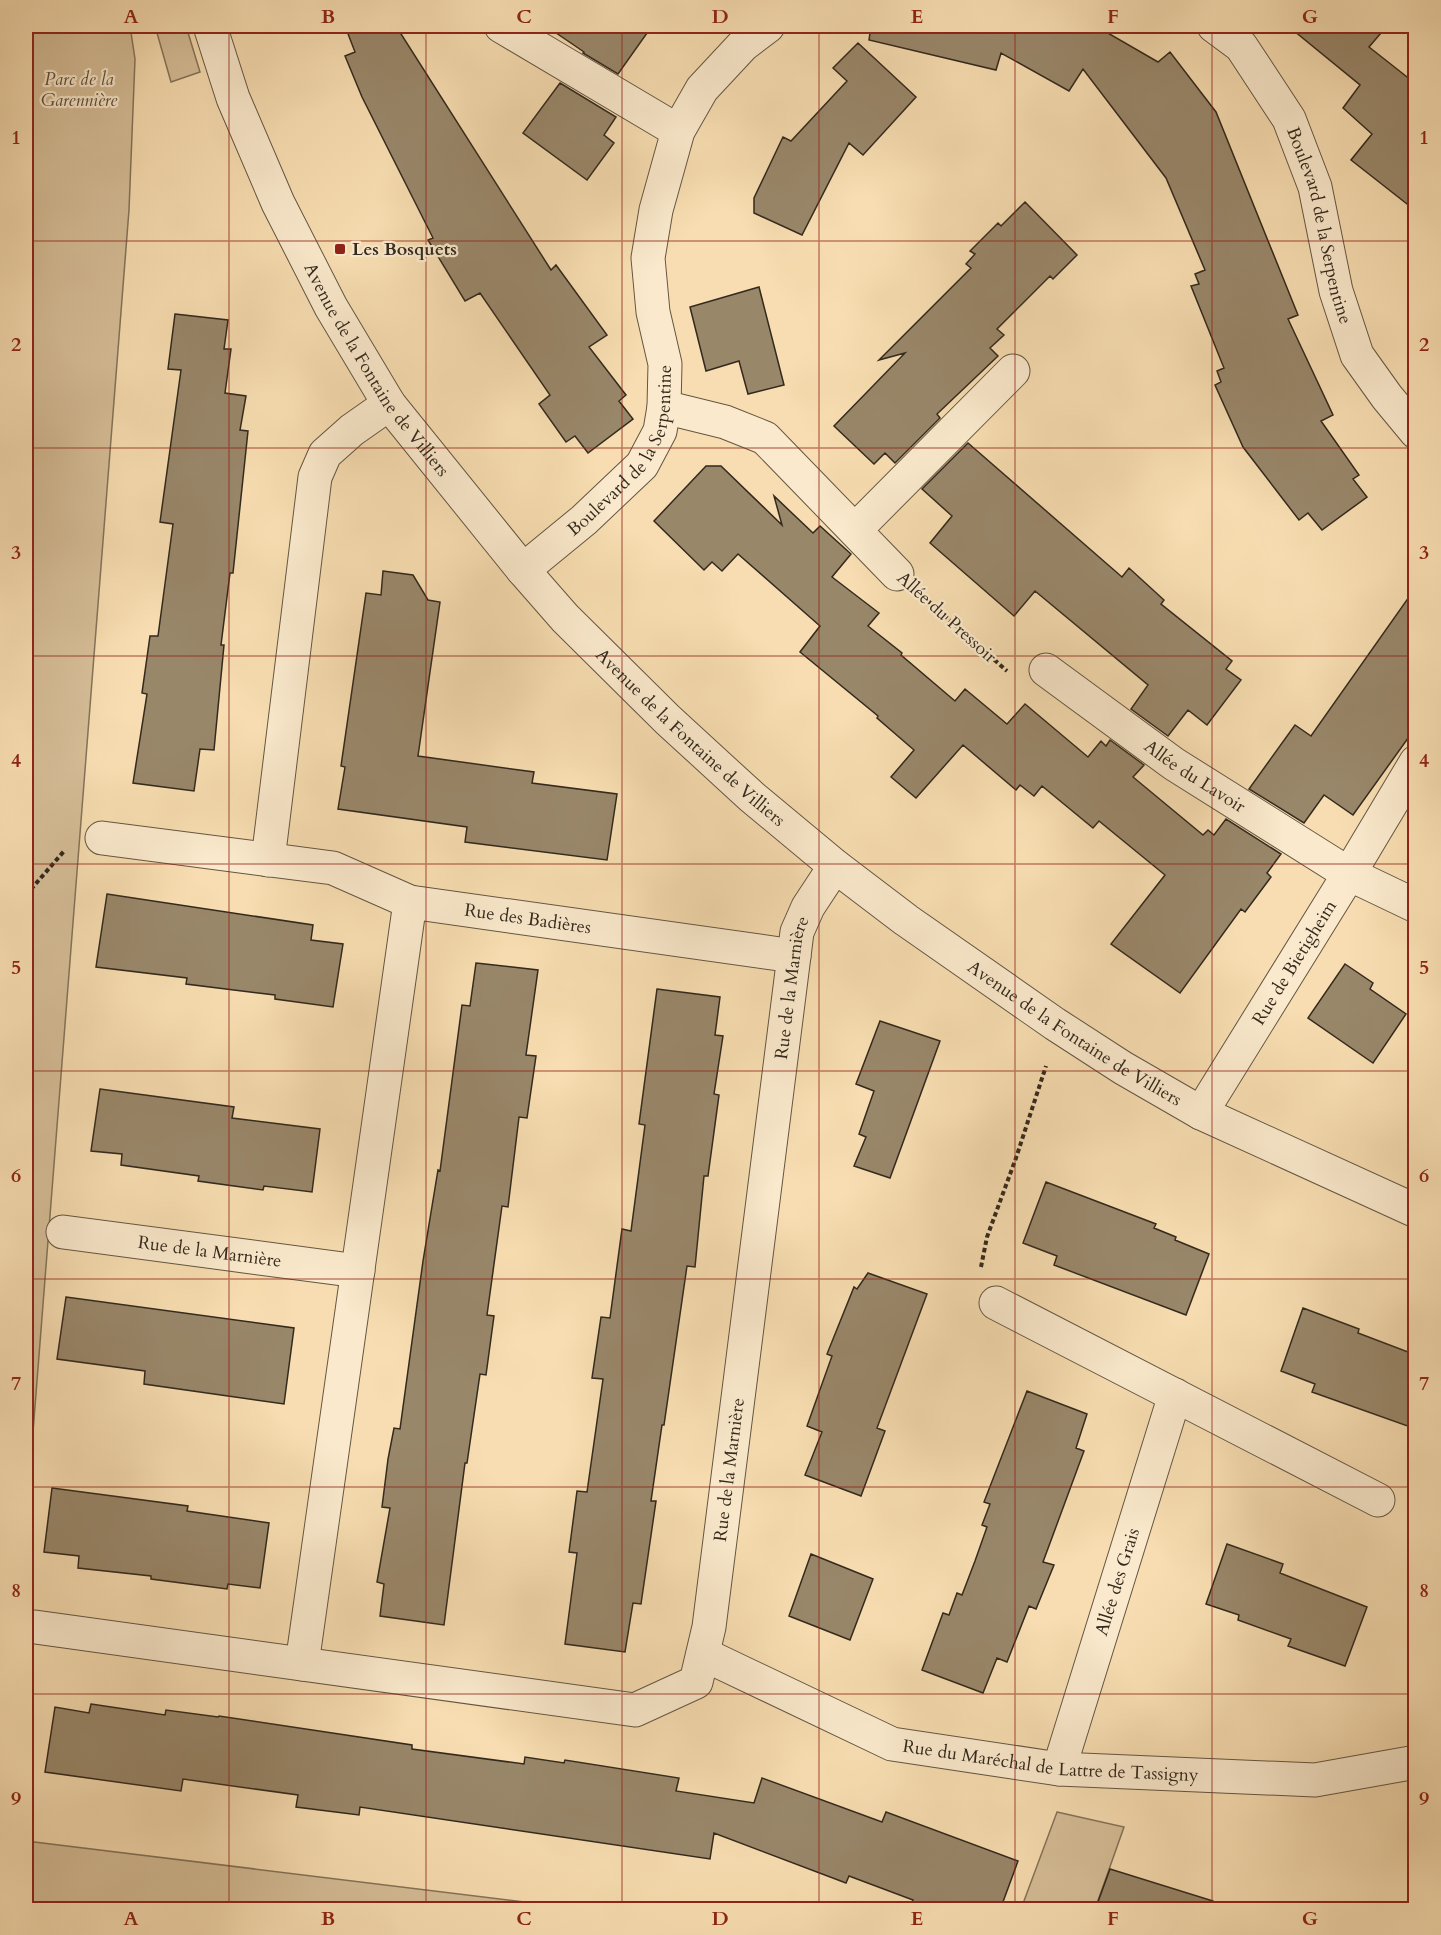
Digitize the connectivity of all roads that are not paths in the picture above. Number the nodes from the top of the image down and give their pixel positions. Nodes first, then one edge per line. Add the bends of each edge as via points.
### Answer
1 (210, 26) edge
2 (501, 26) edge
3 (768, 26) edge
4 (1214, 26) edge
5 (678, 131) junction
6 (1013, 371) dead end
7 (389, 404) junction
8 (664, 407) junction
9 (1416, 432) edge
10 (855, 530) junction
11 (523, 570) junction
12 (897, 574) road end
13 (1046, 670) road end
14 (1416, 762) edge
15 (102, 838) dead end
16 (268, 860) junction
17 (835, 866) junction
18 (1349, 874) junction
19 (410, 902) junction
20 (1416, 906) edge
21 (794, 956) junction
22 (1201, 1113) junction
23 (1416, 1211) edge
24 (63, 1232) dead end
25 (358, 1271) junction
26 (996, 1303) road end
27 (1175, 1395) junction
28 (1378, 1500) dead end
29 (35, 1627) dead end
30 (703, 1654) junction
31 (302, 1664) junction
32 (1416, 1762) edge
33 (1059, 1769) junction

1 - 7 street, Avenue de la Fontaine de Villiers via 233,98 278,203 331,307
2 - 5 street
3 - 5 street, Boulevard de la Serpentine via 743,45 702,88
4 - 9 street, Boulevard de la Serpentine via 1241,46 1289,119 1315,187 1335,291 1357,355
5 - 8 street, Boulevard de la Serpentine via 656,210 648,258 653,312 664,364
6 - 10 street
7 - 11 street, Avenue de la Fontaine de Villiers
7 - 16 street via 325,454 315,477
8 - 10 street, Allée du Pressoir via 725,422 765,438
8 - 11 street, Boulevard de la Serpentine via 660,431 642,465
10 - 12 street, Allée du Pressoir
11 - 17 street, Avenue de la Fontaine de Villiers via 565,618 668,720
13 - 18 street, Allée du Lavoir via 1174,764
14 - 18 street, Rue de Bietigheim
15 - 16 street, Rue des Badières
16 - 19 street, Rue des Badières via 333,868
17 - 21 street, Rue de la Marnière via 808,907 797,932
17 - 22 street, Avenue de la Fontaine de Villiers via 1066,1031
18 - 20 street
18 - 22 street, Rue de Bietigheim
19 - 21 street, Rue des Badières
19 - 25 street
21 - 30 street, Rue de la Marnière
22 - 23 street, Avenue de la Fontaine de Villiers
24 - 25 street, Rue de la Marnière
25 - 31 street
26 - 27 street
27 - 28 street
27 - 33 street, Allée des Grais
29 - 31 street, Rue de la Marnière
30 - 31 street, Rue de la Marnière via 696,1682 635,1710
30 - 33 street, Rue du Maréchal de Lattre de Tassigny via 892,1744
32 - 33 street, Rue du Maréchal de Lattre de Tassigny via 1315,1780

